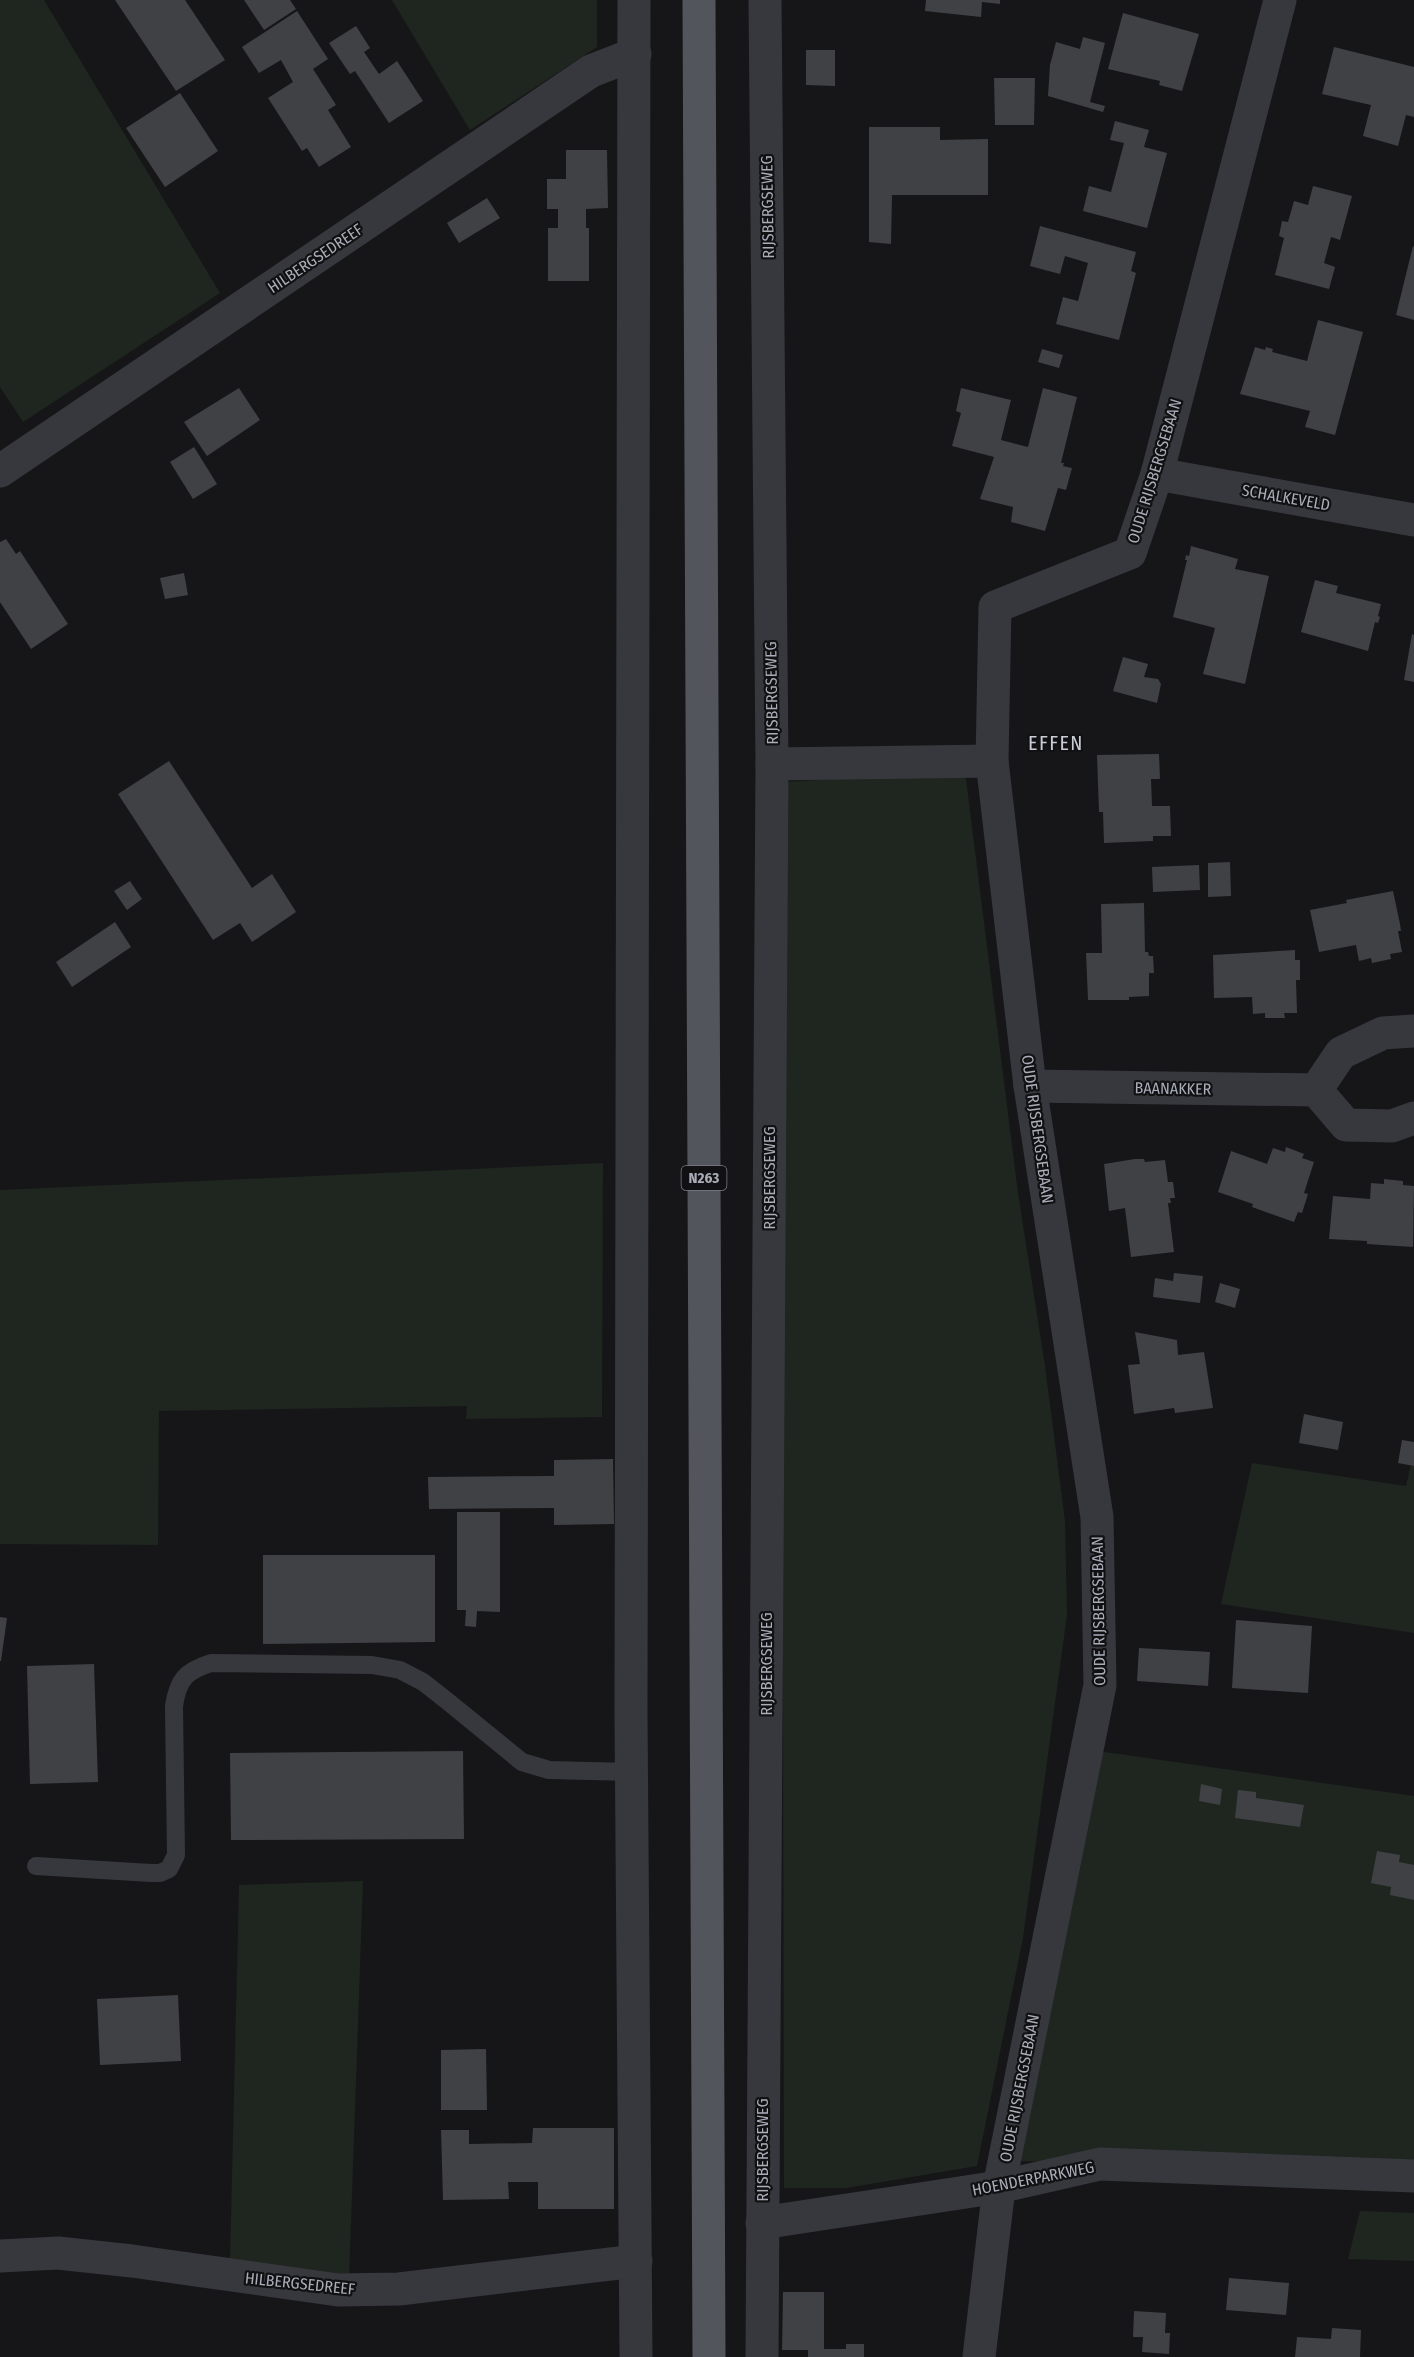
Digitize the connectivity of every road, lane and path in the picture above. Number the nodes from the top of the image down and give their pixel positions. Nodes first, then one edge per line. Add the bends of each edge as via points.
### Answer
1 (634, 0) edge
2 (699, 0) edge
3 (765, 0) edge
4 (1280, 0) edge
5 (635, 54) junction
6 (0, 471) edge
7 (1157, 474) junction
8 (1414, 520) edge
9 (992, 760) junction
10 (772, 764) junction
11 (1414, 1031) edge
12 (1030, 1086) junction
13 (1316, 1090) junction
14 (1414, 1118) edge
15 (632, 1772) junction
16 (36, 1866) dead end
17 (1414, 2175) edge
18 (999, 2187) junction
19 (762, 2223) junction
20 (0, 2256) edge
21 (636, 2261) junction
22 (636, 2357) edge
23 (709, 2357) edge
24 (762, 2357) edge
25 (979, 2357) edge

1 - 5 street
2 - 23 main road, N263
3 - 10 street, RIJSBERGSEWEG
4 - 7 street, OUDE RIJSBERGSEBAAN
5 - 6 street, HILBERGSEDREEF via 591,71
5 - 15 street
7 - 8 street, SCHALKEVELD
7 - 9 street, OUDE RIJSBERGSEBAAN via 1130,553 994,607
9 - 10 street
9 - 12 street, OUDE RIJSBERGSEBAAN
10 - 19 street, RIJSBERGSEWEG
11 - 13 street via 1383,1033 1341,1053
12 - 13 street, BAANAKKER
12 - 18 street, OUDE RIJSBERGSEBAAN via 1097,1517 1101,1685
13 - 14 street via 1346,1125 1392,1126
15 - 16 lane via 549,1770 522,1762 423,1682 400,1670 372,1665 211,1663 184,1676 176,1690 176,1855 169,1869 151,1873
15 - 21 street
17 - 18 street, HOENDERPARKWEG via 1100,2164
18 - 19 street, HOENDERPARKWEG
18 - 25 street, OUDE RIJSBERGSEBAAN
19 - 24 street, RIJSBERGSEWEG
20 - 21 street, HILBERGSEDREEF via 90,2256 338,2290 399,2289
21 - 22 street

